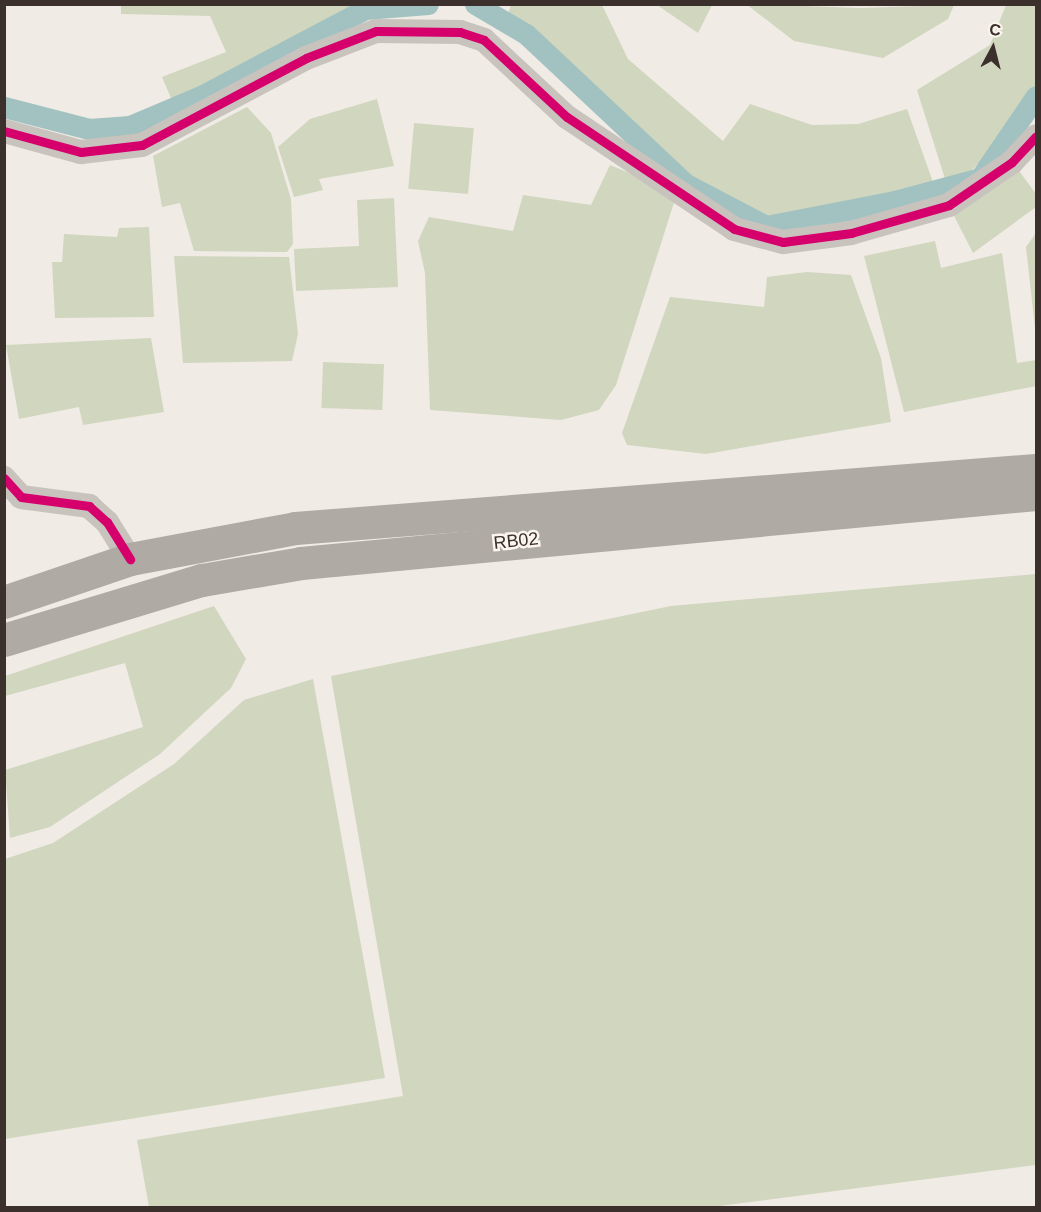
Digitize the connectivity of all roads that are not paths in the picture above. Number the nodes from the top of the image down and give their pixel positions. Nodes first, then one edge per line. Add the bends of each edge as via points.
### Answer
1 (4, 131) edge
2 (1036, 136) edge
3 (1036, 470) edge
4 (4, 478) edge
5 (1036, 494) edge
6 (130, 559) junction
7 (4, 602) edge
8 (4, 640) edge

1 - 2 street via 81,152 142,145 306,58 376,31 460,32 484,40 567,117 734,229 783,242 851,233 949,205 1011,162
3 - 6 highway, RB02 via 295,528
4 - 6 street via 21,497 89,506 107,522
5 - 8 highway, RB02 via 301,563 202,580
6 - 7 highway, RB02

